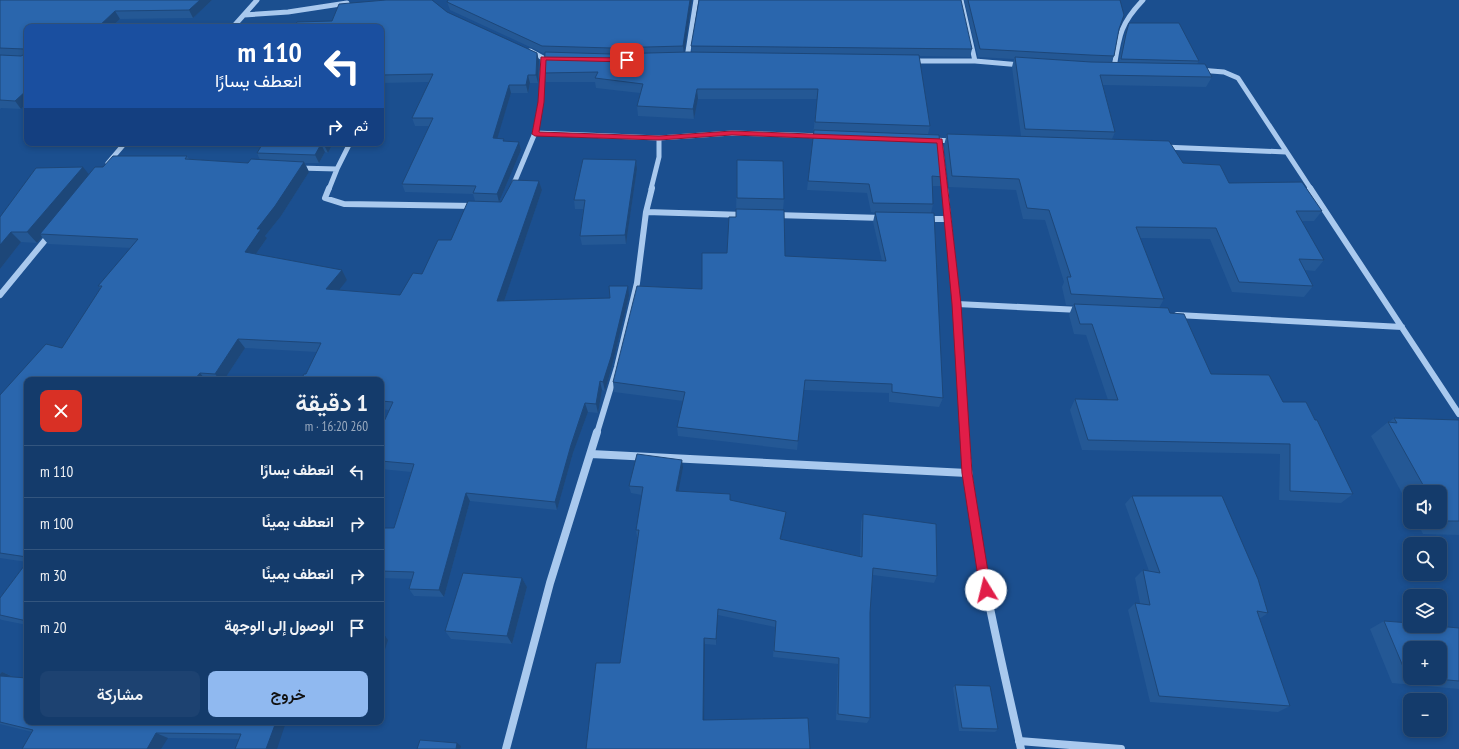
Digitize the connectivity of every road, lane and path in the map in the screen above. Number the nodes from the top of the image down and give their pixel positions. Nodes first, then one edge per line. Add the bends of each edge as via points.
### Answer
1 (257, 0) edge
2 (696, 0) edge
3 (961, 0) edge
4 (1143, 0) edge
5 (352, 3) edge
6 (244, 15) junction
7 (236, 24) edge
8 (522, 47) edge
9 (543, 58) junction
10 (551, 58) edge
11 (680, 58) edge
12 (687, 58) junction
13 (695, 58) edge
14 (905, 60) edge
15 (975, 62) junction
16 (1029, 65) edge
17 (1107, 68) edge
18 (1114, 68) junction
19 (1121, 68) edge
20 (1194, 70) edge
21 (535, 134) junction
22 (832, 137) edge
23 (659, 138) junction
24 (924, 140) edge
25 (940, 141) junction
26 (964, 141) edge
27 (122, 146) edge
28 (348, 146) edge
29 (1155, 146) edge
30 (1286, 152) junction
31 (113, 157) junction
32 (120, 157) edge
33 (288, 167) edge
34 (103, 169) edge
35 (337, 169) junction
36 (508, 197) edge
37 (479, 206) edge
38 (646, 212) junction
39 (749, 215) edge
40 (765, 215) edge
41 (892, 218) edge
42 (916, 219) edge
43 (947, 219) junction
44 (53, 230) edge
45 (0, 295) edge
46 (956, 304) junction
47 (1084, 310) edge
48 (1171, 315) edge
49 (1402, 327) junction
50 (1459, 414) edge
51 (591, 454) junction
52 (967, 473) junction
53 (1020, 745) edge
54 (506, 749) edge
55 (1121, 749) edge

1 - 6 street
2 - 12 street
3 - 15 street
4 - 18 street via 1130,15 1119,37
5 - 6 street
6 - 7 street
8 - 9 street
9 - 10 street
9 - 21 street via 541,102
11 - 12 street
12 - 13 street
14 - 15 street
15 - 16 street
17 - 18 street
18 - 19 street
20 - 30 street via 1222,71 1238,78
21 - 23 street
21 - 36 street
22 - 23 street via 732,133
23 - 38 street via 659,157
24 - 25 street
25 - 26 street
25 - 43 street
27 - 31 street
28 - 35 street
29 - 30 street
30 - 49 street
31 - 32 street
31 - 34 street
33 - 35 street
35 - 37 street via 325,198 334,202
38 - 39 street
38 - 51 street via 637,283 617,367
40 - 41 street
42 - 43 street
43 - 46 street
44 - 45 street
46 - 47 street
46 - 52 street
48 - 49 street
49 - 50 street
51 - 52 street
51 - 54 street via 550,583
52 - 53 street via 986,590
53 - 55 street

